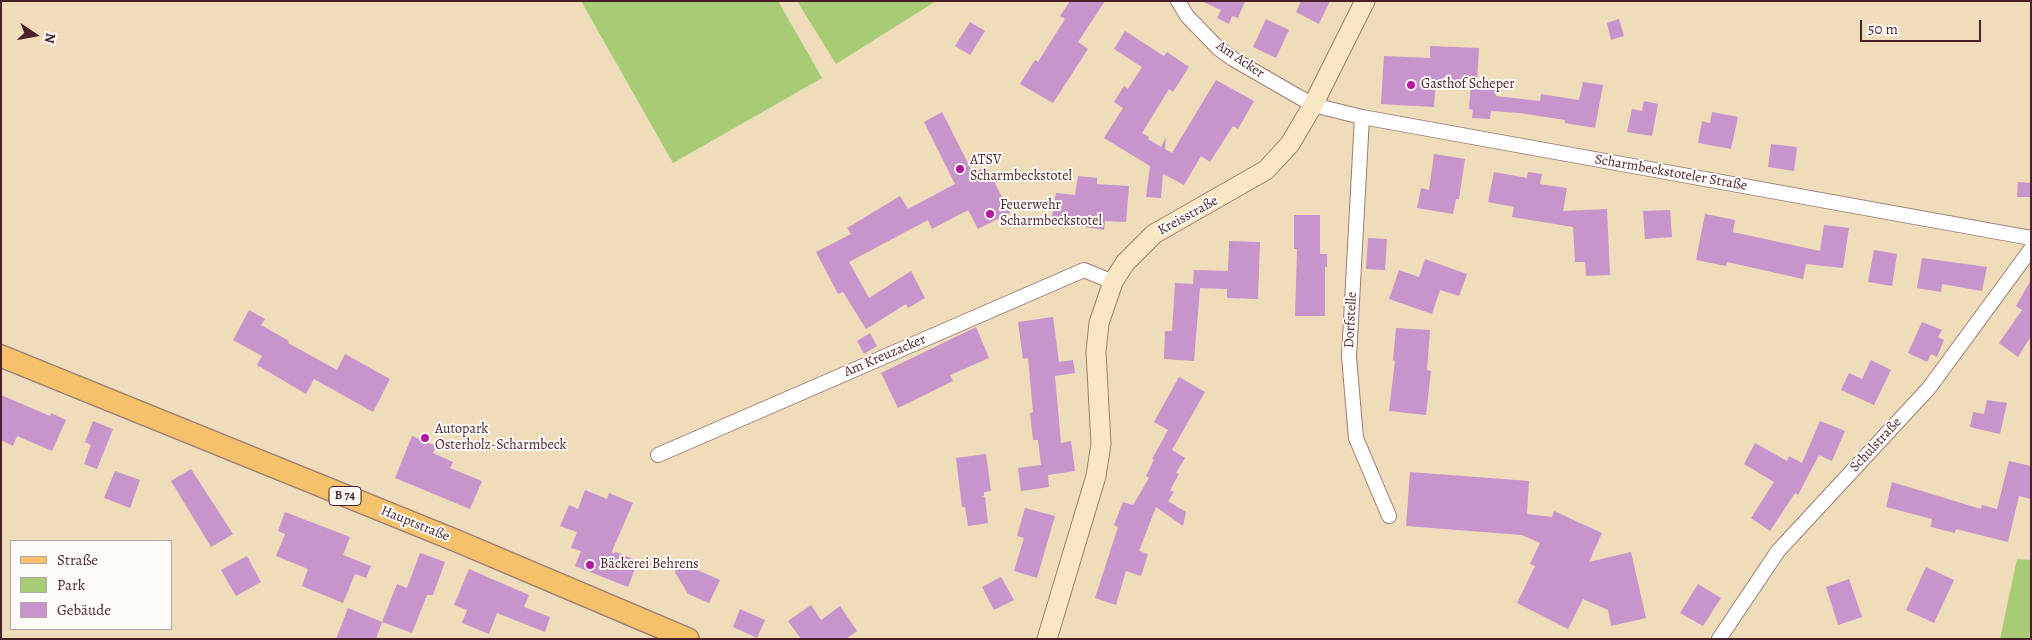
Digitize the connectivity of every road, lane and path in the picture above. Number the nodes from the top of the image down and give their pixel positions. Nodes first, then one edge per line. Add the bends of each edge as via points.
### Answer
1 (1178, 1) edge
2 (1365, 1) edge
3 (1313, 104) junction
4 (1362, 117) junction
5 (2031, 238) edge
6 (2031, 249) edge
7 (1113, 282) junction
8 (1, 356) edge
9 (658, 454) dead end
10 (1389, 516) dead end
11 (688, 639) edge
12 (1047, 639) edge
13 (1719, 639) edge

1 - 3 street, Am Acker via 1187,16 1218,48
2 - 3 street, Kreisstraße
3 - 4 street, Scharmbeckstoteler Straße
3 - 7 street, Kreisstraße via 1290,144 1266,170 1154,234 1125,263
4 - 5 street, Scharmbeckstoteler Straße
4 - 10 street, Dorfstelle via 1349,357 1356,438
6 - 13 street, Schulstraße via 1929,388 1778,551
7 - 9 street, Am Kreuzacker via 1084,270
7 - 12 street, Kreisstraße via 1099,323 1096,352 1101,444 1096,476
8 - 11 main road, Hauptstraße / B 74 via 457,541

